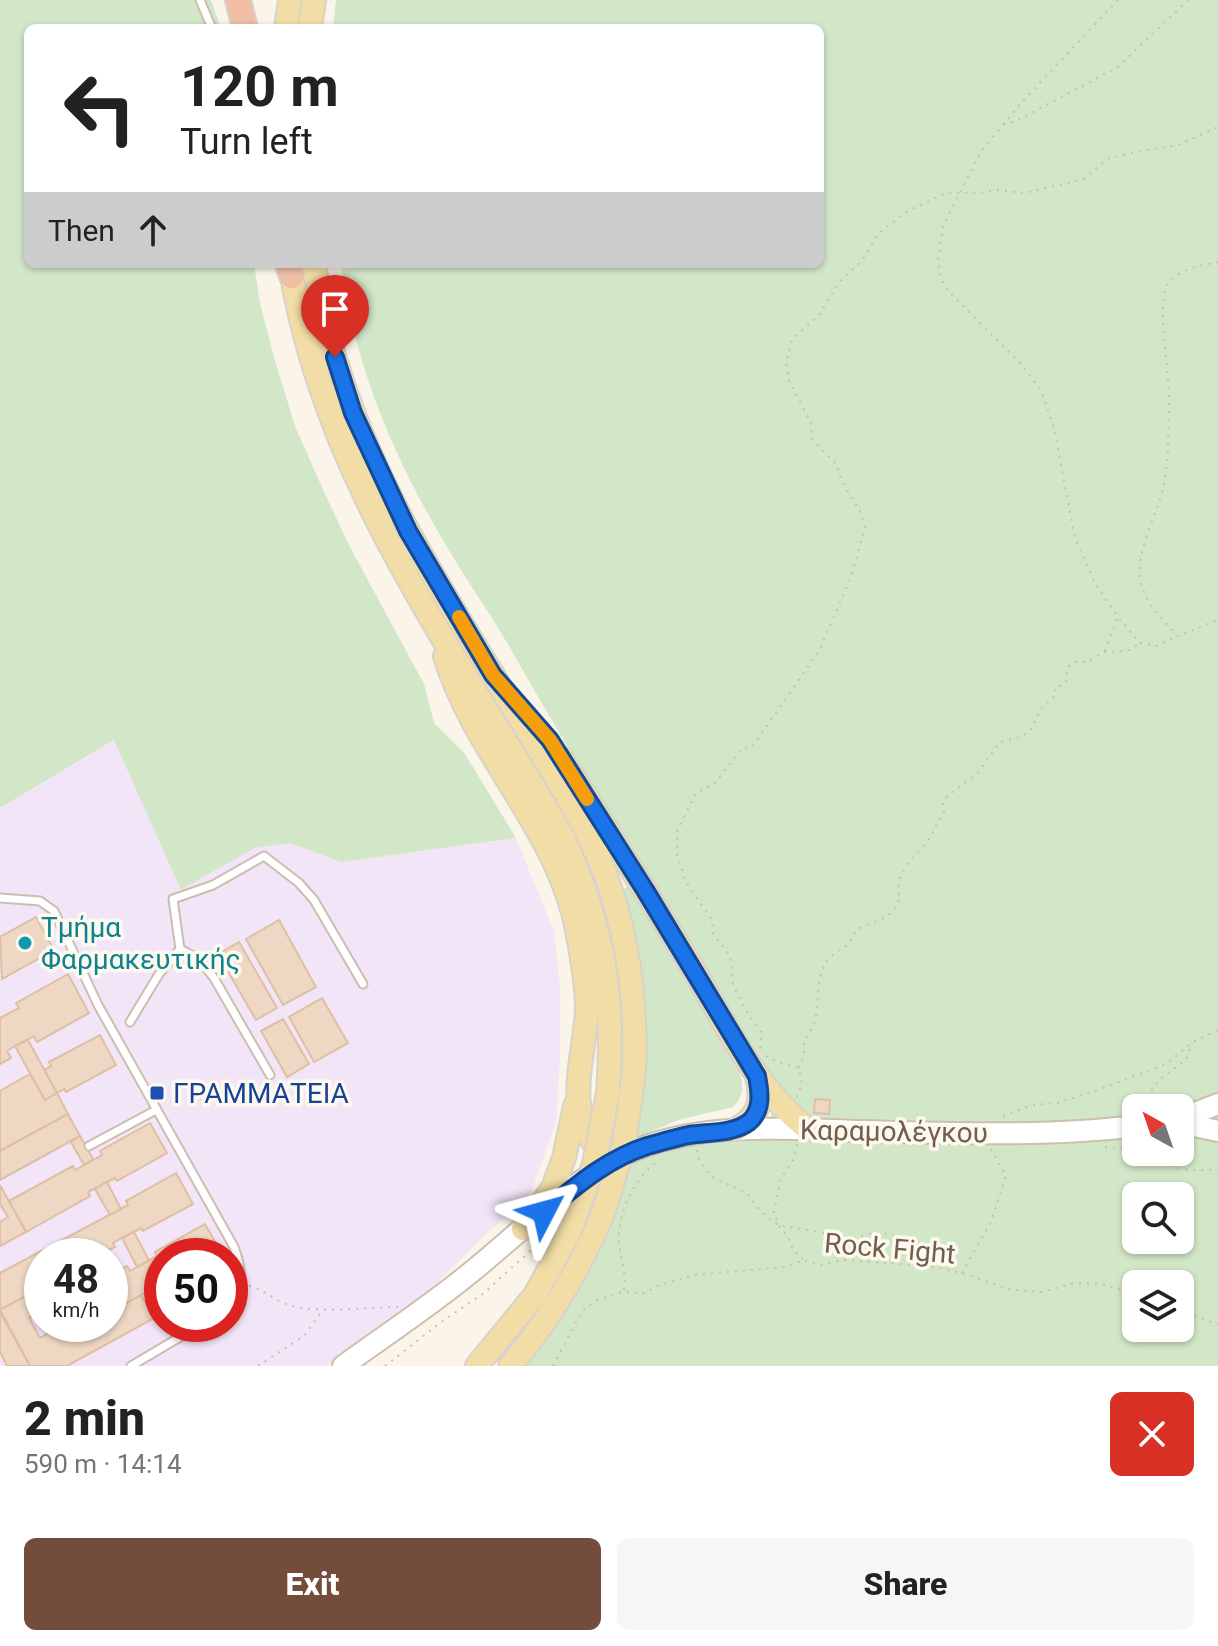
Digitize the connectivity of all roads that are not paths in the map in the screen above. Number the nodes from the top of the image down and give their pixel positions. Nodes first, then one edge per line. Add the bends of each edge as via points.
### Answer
1 (200, 0) edge
2 (238, 0) edge
3 (290, 0) edge
4 (314, 0) edge
5 (210, 24) edge
6 (244, 24) edge
7 (287, 24) edge
8 (311, 24) edge
9 (290, 268) edge
10 (315, 268) edge
11 (435, 625) junction
12 (493, 675) junction
13 (0, 898) edge
14 (180, 949) junction
15 (363, 984) dead end
16 (130, 1022) dead end
17 (270, 1075) dead end
18 (757, 1076) junction
19 (579, 1089) junction
20 (1218, 1104) edge
21 (156, 1110) junction
22 (1194, 1115) edge
23 (1122, 1122) edge
24 (1194, 1125) edge
25 (737, 1129) junction
26 (1218, 1131) edge
27 (803, 1136) junction
28 (594, 1143) joint
29 (89, 1146) dead end
30 (623, 1156) junction
31 (529, 1235) junction
32 (229, 1238) edge
33 (172, 1342) edge
34 (131, 1366) edge
35 (343, 1366) edge
36 (477, 1366) edge
37 (510, 1366) edge

1 - 5 lane
2 - 6 highway
3 - 7 main road
4 - 8 main road
9 - 11 main road via 330,420 388,545
10 - 12 main road via 330,340 375,465
11 - 19 main road via 455,688 538,831 573,909 587,1006
11 - 36 main road, bridge via 563,837 597,926 609,998 608,1093 594,1164 569,1233 535,1295
12 - 18 main road via 550,740
12 - 37 main road, bridge via 559,782 604,871 630,970 635,1020 624,1146 602,1216 569,1287
13 - 21 lane via 40,901 54,911
14 - 15 lane via 173,899 213,885 264,856 314,900
14 - 16 lane
14 - 17 lane via 199,959 214,978
18 - 25 main road via 758,1110
18 - 27 main road
19 - 28 main road via 580,1119
19 - 31 main road via 564,1158
20 - 22 main road
21 - 29 lane
21 - 32 lane
23 - 27 main road, Καραμολέγκου via 1108,1130 993,1138
24 - 26 main road
25 - 27 main road, Καραμολέγκου
25 - 30 main road, Καραμολέγκου via 688,1135
28 - 30 main road
30 - 31 main road, Καραμολέγκου via 584,1179
31 - 35 main road, Καραμολέγκου
33 - 34 lane

